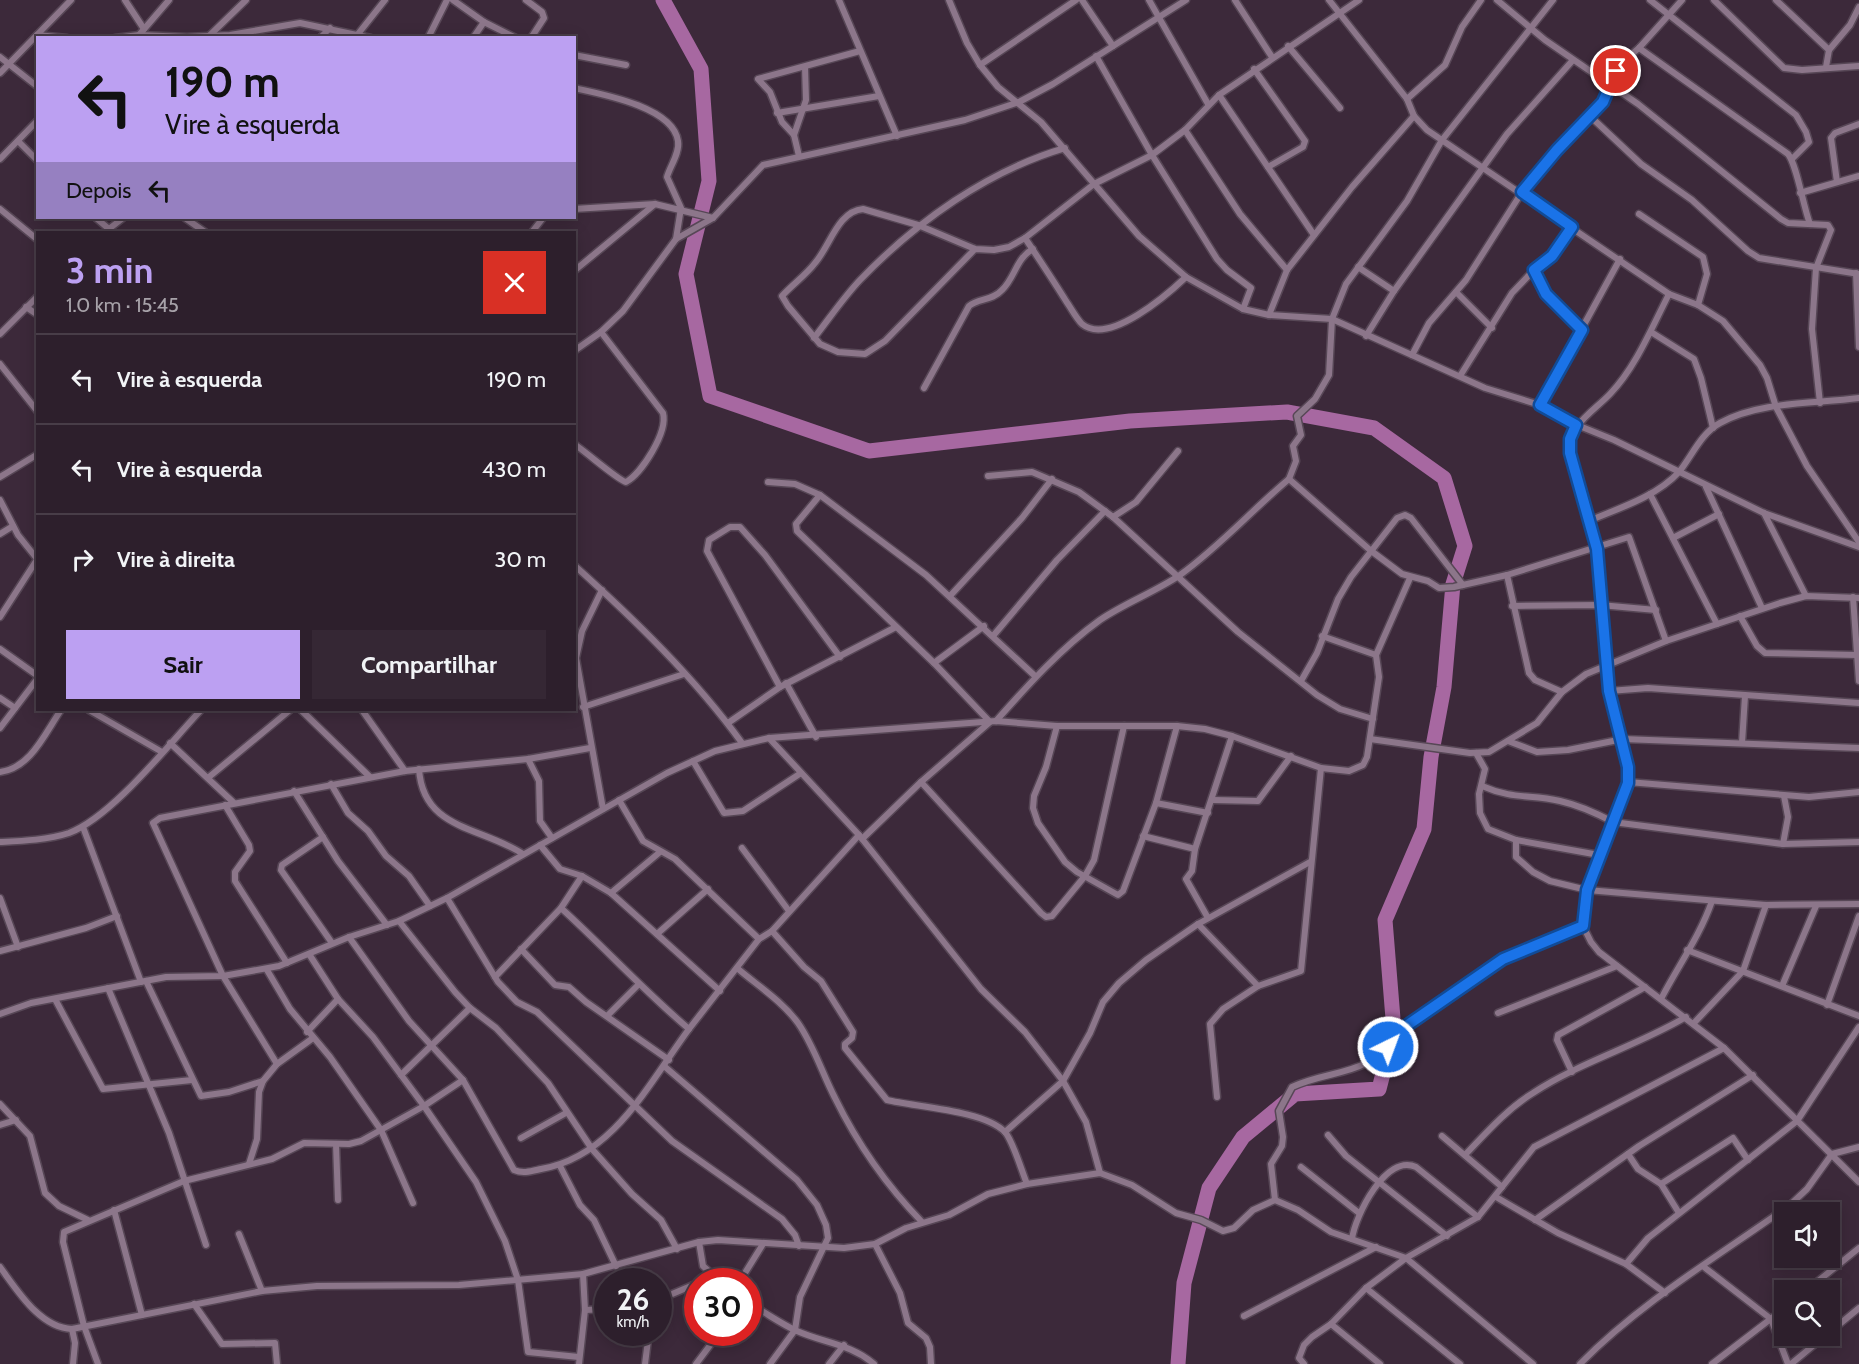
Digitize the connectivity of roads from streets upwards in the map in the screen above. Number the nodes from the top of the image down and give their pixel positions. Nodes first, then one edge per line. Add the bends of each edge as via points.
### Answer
1 (71, 0) edge
2 (125, 0) edge
3 (169, 0) edge
4 (246, 0) edge
5 (385, 0) edge
6 (447, 0) edge
7 (453, 0) edge
8 (526, 0) edge
9 (839, 0) edge
10 (950, 0) edge
11 (1076, 0) edge
12 (1082, 0) edge
13 (1149, 0) edge
14 (1186, 0) edge
15 (1235, 0) edge
16 (1329, 0) edge
17 (1359, 0) edge
18 (1481, 0) edge
19 (1497, 0) edge
20 (1553, 0) edge
21 (1650, 0) edge
22 (1682, 0) edge
23 (1714, 0) edge
24 (1776, 0) edge
25 (1859, 6) edge
26 (1339, 15) junction
27 (1159, 16) junction
28 (1668, 16) junction
29 (484, 22) junction
30 (330, 28) junction
31 (1530, 28) junction
32 (144, 29) junction
33 (358, 34) junction
34 (37, 35) joint
35 (140, 35) junction
36 (36, 36) edge
37 (47, 36) edge
38 (132, 36) edge
39 (209, 36) junction
40 (322, 36) edge
41 (366, 36) edge
42 (429, 36) edge
43 (474, 36) edge
44 (512, 36) edge
45 (532, 36) edge
46 (1113, 46) junction
47 (1288, 46) junction
48 (1639, 48) junction
49 (1829, 50) junction
50 (860, 51) junction
51 (576, 55) edge
52 (1096, 56) junction
53 (0, 57) edge
54 (1272, 57) junction
55 (1573, 60) junction
56 (10, 64) junction
57 (626, 65) dead end
58 (980, 65) junction
59 (1859, 66) edge
60 (805, 67) junction
61 (1826, 68) junction
62 (1254, 69) junction
63 (0, 73) edge
64 (36, 85) edge
65 (1611, 86) junction
66 (576, 88) edge
67 (1219, 94) junction
68 (879, 96) junction
69 (1407, 99) junction
70 (1019, 102) junction
71 (1208, 104) junction
72 (1340, 108) dead end
73 (802, 110) junction
74 (777, 113) junction
75 (1414, 116) junction
76 (1591, 117) junction
77 (36, 122) edge
78 (1859, 124) edge
79 (1185, 130) junction
80 (794, 135) junction
81 (897, 136) junction
82 (1442, 140) junction
83 (18, 141) junction
84 (1065, 148) junction
85 (1152, 155) junction
86 (799, 156) junction
87 (0, 159) edge
88 (36, 159) edge
89 (1792, 159) junction
90 (1268, 167) junction
91 (1484, 169) junction
92 (1859, 176) edge
93 (1836, 182) junction
94 (1094, 184) junction
95 (1522, 192) junction
96 (1800, 193) junction
97 (656, 204) junction
98 (576, 208) edge
99 (681, 208) junction
100 (0, 209) edge
101 (1639, 214) dead end
102 (713, 218) junction
103 (97, 219) edge
104 (122, 219) edge
105 (186, 219) edge
106 (542, 219) edge
107 (1810, 224) junction
108 (918, 225) junction
109 (1572, 227) junction
110 (107, 231) edge
111 (204, 231) edge
112 (533, 231) edge
113 (1314, 235) junction
114 (36, 238) edge
115 (1025, 238) junction
116 (676, 239) junction
117 (975, 249) junction
118 (1033, 249) junction
119 (1620, 260) junction
120 (1358, 267) junction
121 (1816, 268) junction
122 (576, 269) edge
123 (1287, 270) junction
124 (1534, 270) junction
125 (1857, 273) edge
126 (1186, 277) junction
127 (1394, 291) junction
128 (1456, 292) junction
129 (1669, 294) junction
130 (36, 298) edge
131 (1698, 305) junction
132 (27, 307) junction
133 (1243, 309) junction
134 (36, 314) edge
135 (1269, 315) junction
136 (1332, 319) junction
137 (1492, 328) junction
138 (1582, 330) junction
139 (601, 332) junction
140 (1651, 332) junction
141 (0, 334) edge
142 (1366, 336) junction
143 (814, 338) junction
144 (1859, 347) edge
145 (576, 350) edge
146 (1412, 356) junction
147 (0, 364) edge
148 (1460, 376) junction
149 (924, 388) dead end
150 (1859, 398) edge
151 (1820, 403) junction
152 (1540, 405) junction
153 (1776, 407) junction
154 (36, 409) edge
155 (1576, 425) junction
156 (1713, 428) junction
157 (576, 445) edge
158 (1178, 451) dead end
159 (36, 455) edge
160 (1678, 472) junction
161 (988, 476) dead end
162 (0, 477) edge
163 (1052, 479) junction
164 (1289, 479) junction
165 (768, 482) dead end
166 (1706, 486) junction
167 (1650, 494) junction
168 (820, 495) junction
169 (0, 500) edge
170 (1105, 511) junction
171 (1764, 513) junction
172 (1719, 514) junction
173 (1113, 517) junction
174 (1591, 520) junction
175 (13, 526) junction
176 (0, 534) edge
177 (1673, 538) junction
178 (1859, 542) edge
179 (1859, 547) edge
180 (1597, 549) junction
181 (1370, 550) junction
182 (36, 558) edge
183 (36, 561) edge
184 (576, 567) edge
185 (1507, 575) junction
186 (1177, 577) junction
187 (1410, 578) junction
188 (1463, 585) junction
189 (602, 591) junction
190 (950, 596) junction
191 (1806, 596) junction
192 (1856, 598) edge
193 (1600, 605) junction
194 (1512, 606) junction
195 (1762, 608) junction
196 (1656, 610) junction
197 (1740, 616) junction
198 (0, 617) edge
199 (1717, 624) junction
200 (984, 626) junction
201 (896, 627) junction
202 (993, 636) junction
203 (1322, 636) junction
204 (1666, 641) junction
205 (0, 649) edge
206 (1376, 655) junction
207 (1857, 655) junction
208 (840, 657) junction
209 (934, 663) junction
210 (1606, 664) junction
211 (684, 674) junction
212 (36, 676) edge
213 (1035, 676) junction
214 (36, 680) edge
215 (1301, 681) junction
216 (1859, 681) edge
217 (783, 685) junction
218 (1609, 691) junction
219 (1562, 692) junction
220 (1745, 696) junction
221 (0, 698) edge
222 (1859, 703) edge
223 (583, 707) junction
224 (15, 708) junction
225 (60, 711) edge
226 (91, 711) edge
227 (200, 711) edge
228 (289, 711) edge
229 (302, 711) edge
230 (363, 711) edge
231 (1373, 719) junction
232 (993, 722) junction
233 (728, 723) junction
234 (1057, 726) junction
235 (1124, 726) junction
236 (1177, 726) junction
237 (0, 728) edge
238 (816, 736) junction
239 (1232, 736) junction
240 (769, 738) junction
241 (1370, 739) junction
242 (1623, 739) junction
243 (1508, 741) junction
244 (170, 743) junction
245 (742, 743) junction
246 (1742, 743) junction
247 (591, 748) junction
248 (1859, 748) edge
249 (162, 752) junction
250 (1476, 753) junction
251 (1291, 756) junction
252 (528, 759) junction
253 (693, 761) junction
254 (1321, 768) junction
255 (419, 770) junction
256 (405, 771) junction
257 (0, 772) edge
258 (801, 773) junction
259 (209, 777) junction
260 (370, 777) junction
261 (921, 782) junction
262 (1628, 783) junction
263 (331, 784) junction
264 (1482, 786) junction
265 (294, 791) junction
266 (1859, 792) edge
267 (1784, 796) junction
268 (619, 800) junction
269 (1213, 801) junction
270 (233, 802) junction
271 (1156, 803) junction
272 (225, 805) junction
273 (603, 809) junction
274 (1208, 813) junction
275 (1612, 822) junction
276 (83, 827) junction
277 (1143, 836) junction
278 (323, 837) junction
279 (860, 837) junction
280 (552, 838) junction
281 (1516, 840) junction
282 (0, 842) edge
283 (1859, 842) edge
284 (1783, 844) junction
285 (540, 845) junction
286 (742, 848) dead end
287 (1195, 849) junction
288 (660, 852) junction
289 (523, 854) junction
290 (1599, 855) junction
291 (1310, 862) junction
292 (582, 876) junction
293 (1085, 876) junction
294 (708, 889) junction
295 (1587, 890) junction
296 (611, 893) junction
297 (0, 898) edge
298 (447, 898) junction
299 (1712, 901) junction
300 (1766, 904) junction
301 (1859, 904) edge
302 (430, 906) junction
303 (1816, 906) junction
304 (561, 908) junction
305 (789, 911) junction
306 (117, 916) junction
307 (1859, 916) edge
308 (1208, 918) junction
309 (399, 921) junction
310 (1198, 924) junction
311 (387, 925) junction
312 (1583, 926) junction
313 (772, 932) junction
314 (657, 934) junction
315 (349, 936) junction
316 (759, 939) junction
317 (332, 943) junction
318 (18, 947) junction
319 (521, 949) junction
320 (1687, 950) junction
321 (0, 951) edge
322 (309, 954) junction
323 (286, 963) junction
324 (1617, 966) junction
325 (737, 968) junction
326 (267, 970) junction
327 (1743, 971) junction
328 (223, 976) junction
329 (495, 977) junction
330 (144, 981) junction
331 (638, 985) junction
332 (1258, 986) junction
333 (1782, 986) junction
334 (1645, 987) junction
335 (108, 988) junction
336 (720, 991) junction
337 (56, 999) junction
338 (338, 999) junction
339 (1661, 999) junction
340 (1827, 1005) junction
341 (470, 1008) junction
342 (1498, 1013) dead end
343 (0, 1014) edge
344 (607, 1016) junction
345 (1859, 1016) edge
346 (1686, 1017) junction
347 (1694, 1023) junction
348 (689, 1029) junction
349 (1858, 1031) edge
350 (307, 1032) junction
351 (312, 1038) junction
352 (432, 1044) junction
353 (1724, 1048) junction
354 (667, 1063) junction
355 (277, 1064) junction
356 (1572, 1072) junction
357 (401, 1075) junction
358 (1753, 1075) junction
359 (192, 1080) junction
360 (463, 1080) junction
361 (263, 1081) junction
362 (1063, 1081) junction
363 (147, 1083) junction
364 (1217, 1097) dead end
365 (0, 1104) edge
366 (635, 1105) junction
367 (424, 1106) junction
368 (566, 1113) junction
369 (16, 1120) junction
370 (1797, 1121) junction
371 (0, 1125) edge
372 (381, 1130) junction
373 (1005, 1132) junction
374 (1328, 1135) dead end
375 (1442, 1136) dead end
376 (521, 1138) dead end
377 (336, 1144) junction
378 (1859, 1147) edge
379 (592, 1149) junction
380 (1628, 1154) junction
381 (1832, 1154) junction
382 (1465, 1155) junction
383 (1748, 1160) junction
384 (249, 1164) junction
385 (560, 1166) junction
386 (1301, 1167) dead end
387 (1100, 1173) junction
388 (184, 1181) junction
389 (1859, 1182) edge
390 (1379, 1183) junction
391 (1027, 1184) junction
392 (1661, 1184) junction
393 (1502, 1187) junction
394 (1496, 1197) junction
395 (338, 1200) dead end
396 (1275, 1200) junction
397 (413, 1203) dead end
398 (114, 1210) junction
399 (1359, 1213) junction
400 (1679, 1213) junction
401 (1478, 1216) junction
402 (1535, 1220) junction
403 (88, 1221) junction
404 (921, 1222) junction
405 (238, 1234) dead end
406 (1447, 1236) junction
407 (1353, 1239) junction
408 (699, 1242) junction
409 (875, 1244) junction
410 (206, 1245) dead end
411 (762, 1245) junction
412 (799, 1246) junction
413 (824, 1247) junction
414 (1376, 1247) junction
415 (1859, 1248) edge
416 (677, 1249) junction
417 (1406, 1258) junction
418 (1626, 1264) junction
419 (616, 1266) junction
420 (0, 1267) edge
421 (1704, 1267) junction
422 (705, 1268) edge
423 (748, 1268) edge
424 (583, 1274) junction
425 (518, 1280) junction
426 (1819, 1280) edge
427 (1366, 1288) junction
428 (262, 1291) junction
429 (1665, 1293) junction
430 (194, 1304) junction
431 (1859, 1308) edge
432 (585, 1310) junction
433 (594, 1310) edge
434 (762, 1312) edge
435 (142, 1315) junction
436 (1244, 1316) dead end
437 (1774, 1317) edge
438 (1771, 1320) junction
439 (1331, 1323) junction
440 (1840, 1324) edge
441 (84, 1326) junction
442 (72, 1329) junction
443 (795, 1330) junction
444 (844, 1345) junction
445 (647, 1346) edge
446 (710, 1346) edge
447 (1812, 1346) edge
448 (579, 1361) edge
449 (73, 1364) edge
450 (98, 1364) edge
451 (277, 1364) edge
452 (645, 1364) edge
453 (696, 1364) edge
454 (770, 1364) edge
455 (829, 1364) edge
456 (874, 1364) edge
457 (931, 1364) edge
458 (1304, 1364) edge
459 (1380, 1364) edge
460 (1460, 1364) edge
461 (1533, 1364) edge
462 (1580, 1364) edge
463 (1712, 1364) edge
464 (1790, 1364) edge

1 - 34 street
2 - 32 street
3 - 32 street
4 - 39 street
5 - 33 street
6 - 42 street
7 - 29 street
8 - 45 street via 544,18
9 - 50 street
10 - 58 street via 957,24
11 - 58 street
12 - 46 street
13 - 27 street
14 - 27 street
15 - 54 street
16 - 26 street
17 - 26 street
18 - 69 street via 1462,27 1445,65
19 - 31 street
20 - 31 street
21 - 28 street
22 - 28 street
23 - 61 street via 1784,68
24 - 49 street
25 - 49 street via 1850,25
26 - 47 street
26 - 69 street
27 - 46 street
27 - 71 street
28 - 48 street
28 - 89 street via 1796,115 1809,142
29 - 43 street
29 - 44 street
30 - 33 street
30 - 39 street via 300,23
30 - 40 street
31 - 55 street
31 - 82 street
32 - 35 street
33 - 41 street
34 - 37 street
35 - 38 street
35 - 39 street
36 - 56 street
46 - 52 street
47 - 54 street
47 - 72 street
48 - 65 street via 1620,64
48 - 89 street
49 - 61 street
50 - 60 street
50 - 68 street
51 - 57 street
52 - 70 street
52 - 85 street
53 - 56 street
54 - 62 street
55 - 65 street
55 - 91 street via 1507,134
56 - 63 street
56 - 64 street
58 - 70 street via 998,87
59 - 61 street
60 - 73 street via 807,92
60 - 74 street via 758,79 770,92
62 - 67 street
62 - 90 street via 1305,141 1303,147
65 - 76 street
65 - 107 street via 1782,219
66 - 99 street via 645,108 674,131 678,148 667,182
67 - 71 street
67 - 90 street
68 - 73 street
68 - 81 street
69 - 75 street
70 - 81 street
70 - 84 street
71 - 79 street
73 - 74 street
73 - 80 street
74 - 80 street
75 - 82 street
75 - 113 street
76 - 95 street
76 - 121 street via 1641,164 1692,200 1748,251 1771,261
77 - 83 street
78 - 93 street via 1835,133 1832,138
79 - 85 street
79 - 123 street via 1240,214
80 - 86 street
81 - 86 street
82 - 91 street
82 - 120 street via 1407,201
83 - 87 street
83 - 88 street
84 - 94 street
84 - 108 street via 1010,169
85 - 94 street
85 - 133 street via 1217,259 1252,290
86 - 102 street via 758,168
89 - 96 street
90 - 113 street
91 - 95 street
91 - 127 street
92 - 93 street
93 - 96 street
94 - 115 street
94 - 126 street via 1138,236
95 - 109 street
95 - 128 street
96 - 107 street
97 - 98 street
97 - 99 street
97 - 122 street
99 - 102 street
99 - 116 street
100 - 114 street
101 - 131 street via 1702,257 1707,274
102 - 116 street
103 - 110 street
104 - 110 street
105 - 111 street
106 - 112 street
107 - 121 street via 1825,224 1831,230
108 - 117 street
108 - 143 street via 858,282
108 - 143 street via 863,209 850,213 837,227 816,262 782,296
109 - 119 street
109 - 124 street via 1552,256
113 - 123 street
115 - 117 street via 1002,248
115 - 118 street
116 - 139 street via 623,311
117 - 143 street via 874,350 853,355 828,348
118 - 126 street via 1078,318 1090,328 1100,329 1136,317
118 - 149 street via 1022,257 1004,289 969,306
119 - 129 street
119 - 138 street
120 - 127 street
120 - 136 street via 1339,297
121 - 125 street
121 - 151 street via 1812,335
123 - 135 street
124 - 137 street via 1512,293
124 - 138 street via 1546,294
125 - 144 street
126 - 133 street
127 - 142 street
128 - 137 street
128 - 146 street via 1429,323
129 - 131 street
129 - 140 street
130 - 132 street
131 - 153 street via 1730,328 1760,365
132 - 134 street
132 - 141 street
133 - 135 street
135 - 136 street
136 - 142 street
136 - 164 street via 1329,375 1315,399 1297,416 1301,435 1293,446 1296,462
137 - 148 street
138 - 152 street
139 - 145 street
139 - 157 street via 659,407 663,426 644,464 626,482 618,480
140 - 155 street via 1611,394
140 - 156 street via 1694,359
142 - 146 street
146 - 148 street
147 - 154 street
148 - 152 street
150 - 151 street
151 - 153 street
152 - 155 street
153 - 156 street via 1741,415
153 - 178 street via 1807,466
155 - 160 street
155 - 174 street via 1570,453
156 - 160 street
158 - 173 street via 1136,502
159 - 162 street
160 - 166 street
160 - 167 street
161 - 163 street via 1032,472
163 - 170 street
163 - 190 street via 1022,518
164 - 181 street
164 - 186 street via 1207,555
165 - 168 street via 795,484
166 - 171 street
166 - 172 street
167 - 174 street
167 - 177 street
168 - 190 street
168 - 201 street via 796,524 797,531
169 - 175 street
170 - 173 street
170 - 202 street via 1057,560
171 - 179 street
171 - 191 street
172 - 177 street
172 - 195 street
173 - 186 street
174 - 180 street
175 - 176 street
175 - 182 street
177 - 199 street
180 - 185 street
180 - 193 street
180 - 196 street via 1629,537
181 - 187 street
181 - 188 street via 1397,518 1405,515 1424,533 1438,557
181 - 203 street via 1351,577
183 - 198 street
184 - 189 street
185 - 188 street
185 - 194 street
186 - 213 street via 1101,620
186 - 215 street
187 - 188 street via 1424,579 1439,588
187 - 206 street
189 - 211 street
189 - 223 street via 582,631 576,658
190 - 200 street
191 - 192 street
191 - 195 street
192 - 207 street
193 - 194 street
193 - 196 street
193 - 210 street
194 - 219 street via 1529,673 1535,680
195 - 197 street
196 - 204 street
197 - 199 street
197 - 207 street via 1765,653
199 - 204 street
200 - 202 street
200 - 209 street
201 - 208 street
201 - 209 street
202 - 213 street
203 - 206 street
203 - 215 street
204 - 210 street
205 - 212 street
206 - 231 street via 1379,678
207 - 216 street
208 - 217 street
208 - 217 street via 765,555 740,527 730,527 709,540 707,551
209 - 232 street
210 - 218 street
210 - 219 street
211 - 223 street
211 - 233 street
213 - 232 street
214 - 224 street
215 - 231 street via 1340,709
217 - 233 street
217 - 238 street
218 - 220 street via 1648,688
218 - 242 street
219 - 243 street via 1537,723
220 - 222 street
220 - 246 street
221 - 224 street
223 - 247 street
224 - 237 street
225 - 257 street via 26,760 16,769
226 - 249 street
227 - 244 street
228 - 259 street
229 - 260 street
230 - 256 street
231 - 241 street
232 - 234 street
232 - 238 street
232 - 261 street
233 - 245 street
234 - 235 street
234 - 293 street via 1033,808 1038,823 1065,862
235 - 236 street
235 - 293 street via 1094,860
236 - 239 street
236 - 271 street
238 - 240 street
239 - 251 street
239 - 269 street
240 - 245 street
240 - 258 street
241 - 250 street
241 - 254 street via 1363,765 1354,770
242 - 243 street via 1537,752
242 - 246 street
242 - 262 street
243 - 250 street via 1489,752
244 - 249 street
244 - 259 street
245 - 253 street
246 - 248 street
247 - 252 street
247 - 273 street
249 - 276 street via 113,803
250 - 264 street via 1485,769
251 - 254 street
251 - 269 street via 1258,801
252 - 255 street
252 - 280 street via 539,781 540,821
253 - 258 street via 724,813 743,811
253 - 268 street
254 - 291 street
255 - 256 street
255 - 289 street via 420,788 436,812
256 - 260 street
258 - 279 street
259 - 270 street
260 - 263 street
261 - 279 street
261 - 293 street via 1046,917 1055,912
262 - 267 street
262 - 275 street
263 - 265 street
263 - 302 street via 348,813 409,876
264 - 275 street via 1516,798 1559,800
264 - 281 street via 1483,822 1488,829
265 - 270 street
265 - 278 street
266 - 267 street
267 - 284 street via 1788,817
268 - 273 street
268 - 288 street via 636,833
269 - 274 street
270 - 272 street
271 - 274 street
271 - 277 street
272 - 323 street via 250,851 236,872 235,881
272 - 328 street via 159,818 153,826
273 - 280 street
274 - 287 street
275 - 284 street
275 - 290 street
276 - 282 street via 57,836
276 - 306 street
277 - 287 street
277 - 293 street via 1121,894
278 - 311 street
278 - 317 street via 288,859 281,870
279 - 305 street
279 - 362 street via 981,989 1025,1032
280 - 285 street
281 - 290 street
281 - 295 street via 1516,857 1533,872 1550,881
283 - 284 street
285 - 289 street
285 - 292 street via 560,869
286 - 305 street
287 - 308 street via 1192,871 1186,879
288 - 294 street via 675,859
288 - 296 street
289 - 298 street
290 - 295 street
291 - 308 street
291 - 332 street via 1302,968 1298,974
292 - 296 street
292 - 304 street
294 - 314 street
294 - 316 street
295 - 299 street
295 - 312 street
296 - 314 street
297 - 318 street
298 - 302 street
298 - 329 street
299 - 300 street
299 - 320 street via 1702,928
300 - 303 street
300 - 327 street
301 - 303 street
302 - 309 street
303 - 333 street
304 - 319 street
304 - 331 street
305 - 313 street
306 - 318 street
306 - 330 street
307 - 340 street
308 - 310 street
309 - 311 street
309 - 341 street via 430,964
310 - 332 street
310 - 362 street via 1146,960 1109,993
311 - 315 street
312 - 324 street via 1599,952
312 - 396 street via 1479,973 1396,1033 1377,1058 1292,1087 1278,1111 1283,1137 1271,1164
313 - 316 street
313 - 373 street via 821,981 853,1032 845,1048 887,1100 942,1108
314 - 336 street
315 - 317 street
315 - 352 street via 409,1021
316 - 325 street
317 - 322 street
318 - 321 street
319 - 329 street
319 - 344 street via 555,985 569,987
320 - 327 street
320 - 339 street
322 - 323 street
322 - 338 street
323 - 326 street
324 - 334 street
324 - 342 street
325 - 336 street
325 - 404 street via 774,997 798,1023 836,1100 888,1185
326 - 328 street
326 - 350 street
327 - 333 street
327 - 347 street
328 - 330 street
328 - 355 street
329 - 366 street via 517,1002 537,1012
330 - 335 street
330 - 359 street
331 - 344 street
331 - 348 street
332 - 364 street via 1222,1009 1210,1024
333 - 340 street
334 - 339 street
334 - 356 street via 1558,1035
335 - 337 street
335 - 363 street
336 - 348 street
337 - 343 street
337 - 363 street via 103,1089
338 - 350 street
338 - 357 street
339 - 346 street
340 - 345 street
341 - 352 street
341 - 368 street via 530,1063
344 - 354 street
346 - 347 street
346 - 356 street
347 - 353 street
348 - 354 street
349 - 370 street
350 - 351 street
351 - 355 street
351 - 372 street
352 - 357 street
352 - 360 street
353 - 358 street
353 - 393 street via 1549,1137 1534,1147
354 - 366 street
354 - 413 street via 797,1180 826,1225 828,1238
355 - 361 street
356 - 382 street via 1517,1105
357 - 367 street
358 - 370 street
358 - 380 street
359 - 361 street via 205,1097
359 - 363 street
360 - 367 street
360 - 385 street via 514,1170 526,1172
361 - 384 street via 257,1139
362 - 373 street
362 - 387 street via 1086,1122
363 - 388 street
365 - 369 street
366 - 379 street
366 - 412 street via 672,1141 782,1219
367 - 372 street
367 - 425 street via 476,1182 505,1241
368 - 376 street
368 - 379 street
369 - 371 street
369 - 403 street via 35,1146 45,1193
370 - 381 street
370 - 383 street
372 - 377 street via 360,1141
372 - 397 street
373 - 391 street
374 - 390 street
375 - 382 street
377 - 384 street via 304,1143 272,1159
377 - 395 street
378 - 381 street
379 - 385 street
379 - 416 street via 660,1220
380 - 392 street via 1638,1169
380 - 402 street
381 - 389 street
381 - 421 street via 1790,1206
382 - 393 street
383 - 392 street via 1733,1138
383 - 400 street
384 - 388 street
385 - 419 street via 580,1204 594,1220
386 - 399 street
387 - 391 street
387 - 396 street via 1132,1185 1176,1213 1223,1231 1234,1228 1252,1210
388 - 398 street
388 - 410 street
390 - 399 street
390 - 401 street via 1400,1165 1412,1165
390 - 406 street
391 - 404 street via 988,1194 949,1215
392 - 400 street
393 - 394 street
394 - 401 street
394 - 402 street
396 - 407 street via 1331,1232
398 - 403 street
398 - 435 street
399 - 407 street
400 - 418 street via 1648,1238
401 - 406 street
402 - 418 street
403 - 441 street via 63,1236
404 - 409 street
405 - 428 street
406 - 417 street
407 - 414 street
408 - 411 street via 725,1240
408 - 416 street
408 - 422 street
409 - 413 street
409 - 457 street via 900,1293 908,1323 926,1338
411 - 412 street
411 - 423 street
412 - 413 street
413 - 443 street via 800,1297
414 - 417 street
414 - 436 street
415 - 426 street
416 - 419 street
417 - 427 street
417 - 461 street
418 - 429 street
419 - 424 street
420 - 442 street via 39,1313 55,1325
421 - 429 street
421 - 438 street
424 - 425 street
424 - 432 street
425 - 428 street
425 - 448 street via 528,1352
427 - 439 street
427 - 460 street
428 - 430 street
429 - 462 street
430 - 435 street
430 - 451 street via 222,1344 275,1342
431 - 440 street
432 - 433 street
432 - 448 street
434 - 443 street
435 - 441 street
437 - 438 street
438 - 463 street
438 - 464 street
439 - 458 street via 1304,1345 1299,1358
439 - 459 street
441 - 442 street
441 - 450 street
442 - 449 street
443 - 444 street
443 - 454 street
444 - 455 street
444 - 456 street
445 - 452 street
446 - 453 street
447 - 464 street

